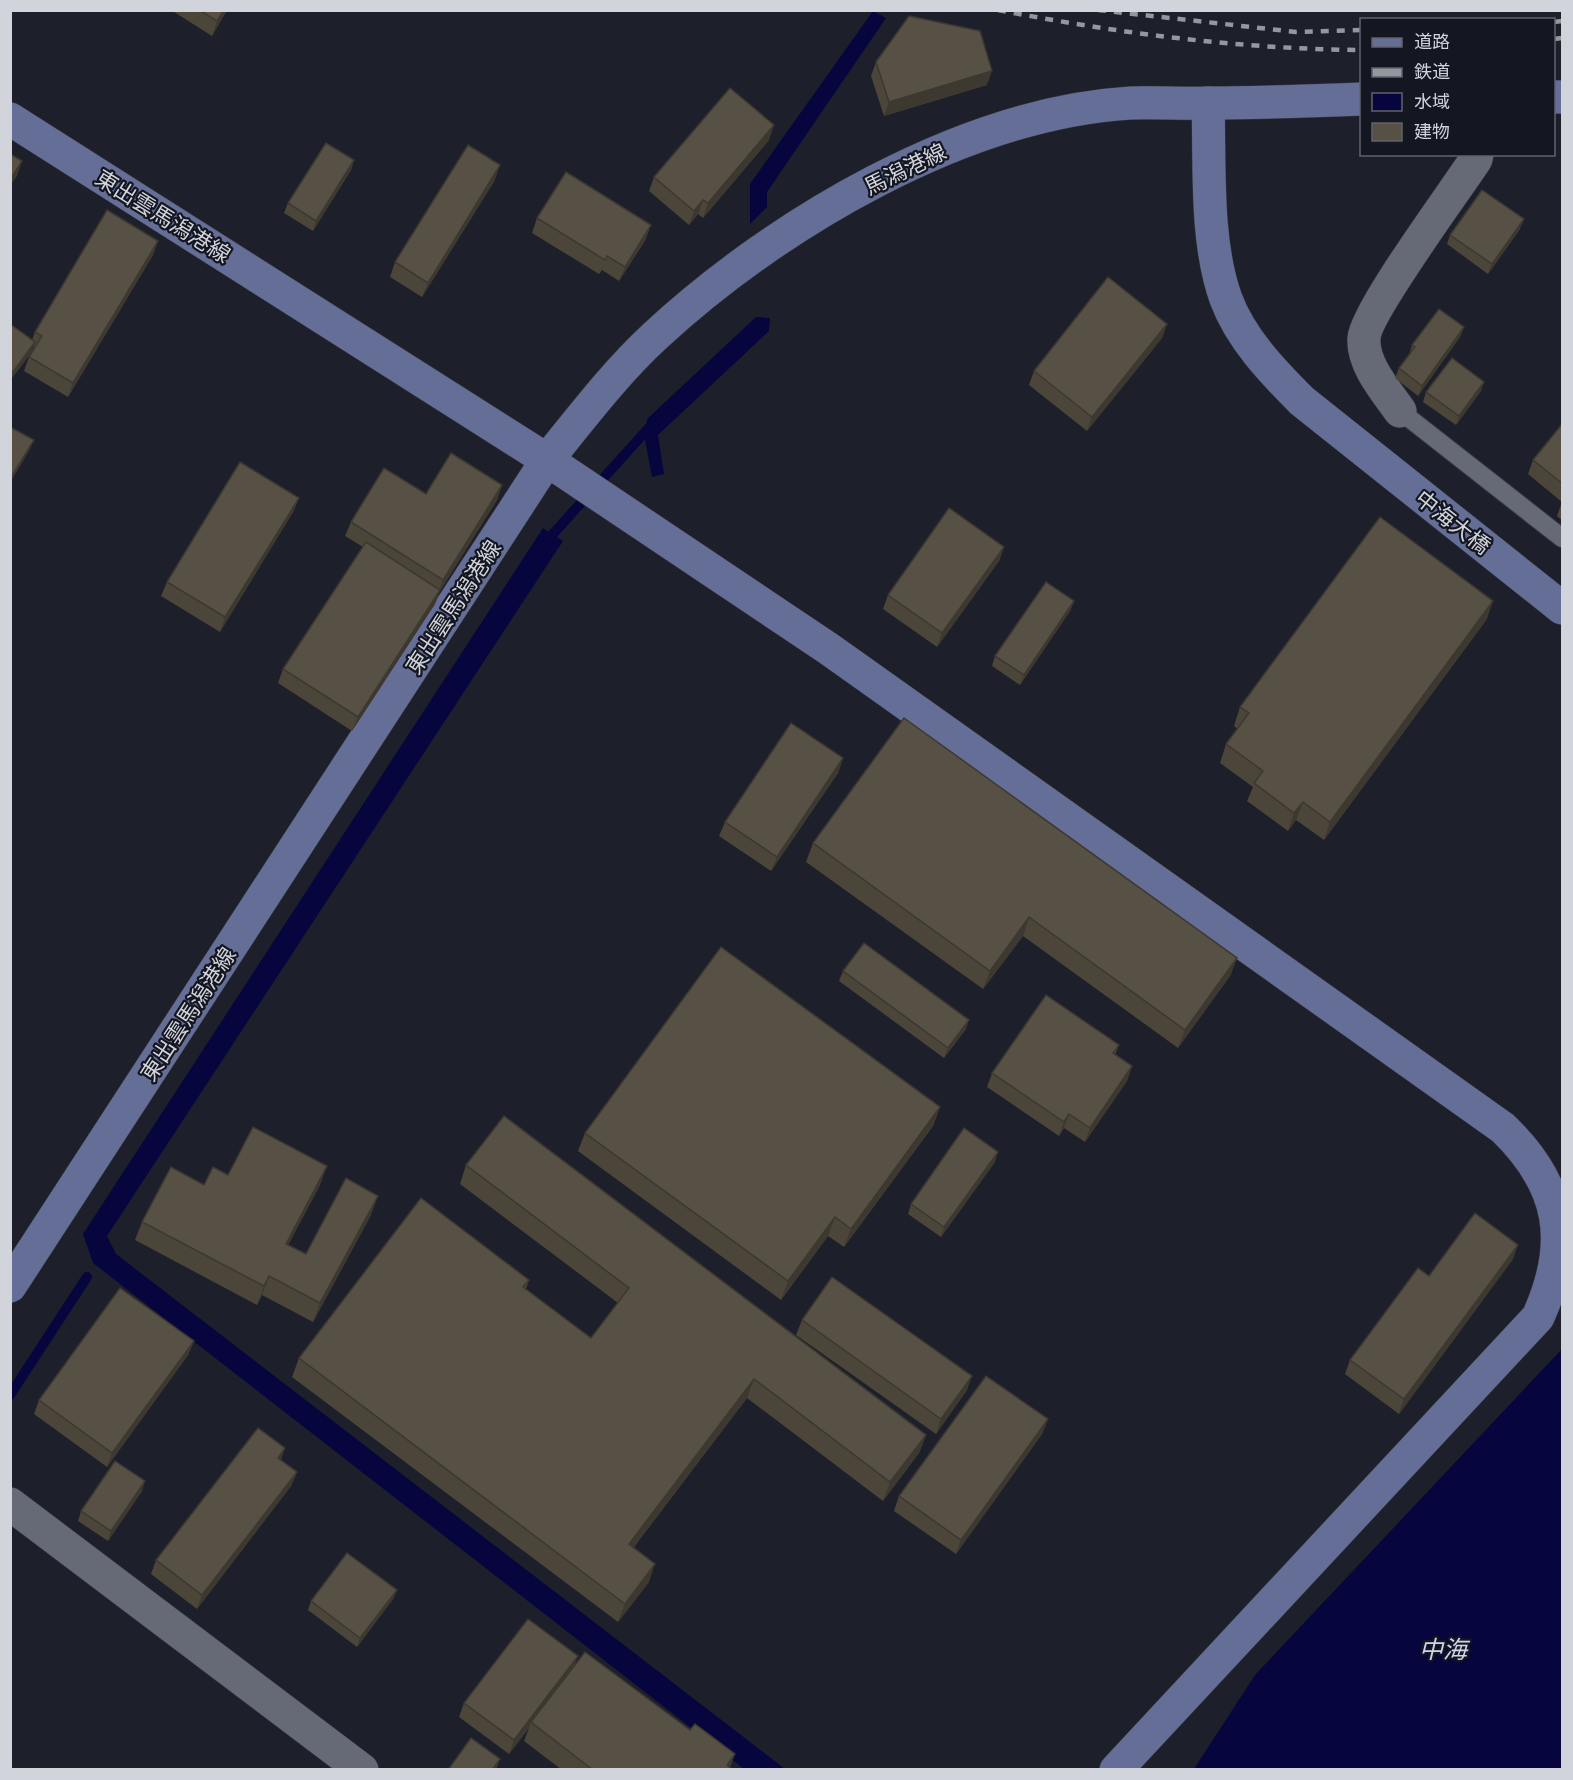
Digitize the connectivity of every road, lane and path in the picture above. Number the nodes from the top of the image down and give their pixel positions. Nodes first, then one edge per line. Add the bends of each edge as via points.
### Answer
1 (1360, 99) edge
2 (1208, 104) junction
3 (10, 119) edge
4 (1477, 156) edge
5 (1400, 411) joint
6 (547, 460) junction
7 (1563, 538) edge
8 (1563, 608) edge
9 (1560, 1230) edge
10 (10, 1286) edge
11 (10, 1504) edge
12 (362, 1770) edge
13 (1116, 1770) edge

1 - 2 street, 馬潟港線
2 - 6 street, 馬潟港線 via 1131,103 1064,113 990,132 920,158 817,215 751,257 702,296 653,337 592,403
2 - 8 street, 中海大橋 via 1211,207 1217,258 1226,299 1246,338 1302,401
3 - 6 street, 東出雲馬潟港線
4 - 5 street via 1376,309 1364,337 1366,356
5 - 7 lane
6 - 9 street via 829,649 1503,1128 1539,1170 1557,1210
6 - 10 street, 東出雲馬潟港線
9 - 13 street via 1555,1272 1547,1296 1538,1317 1523,1336
11 - 12 street

